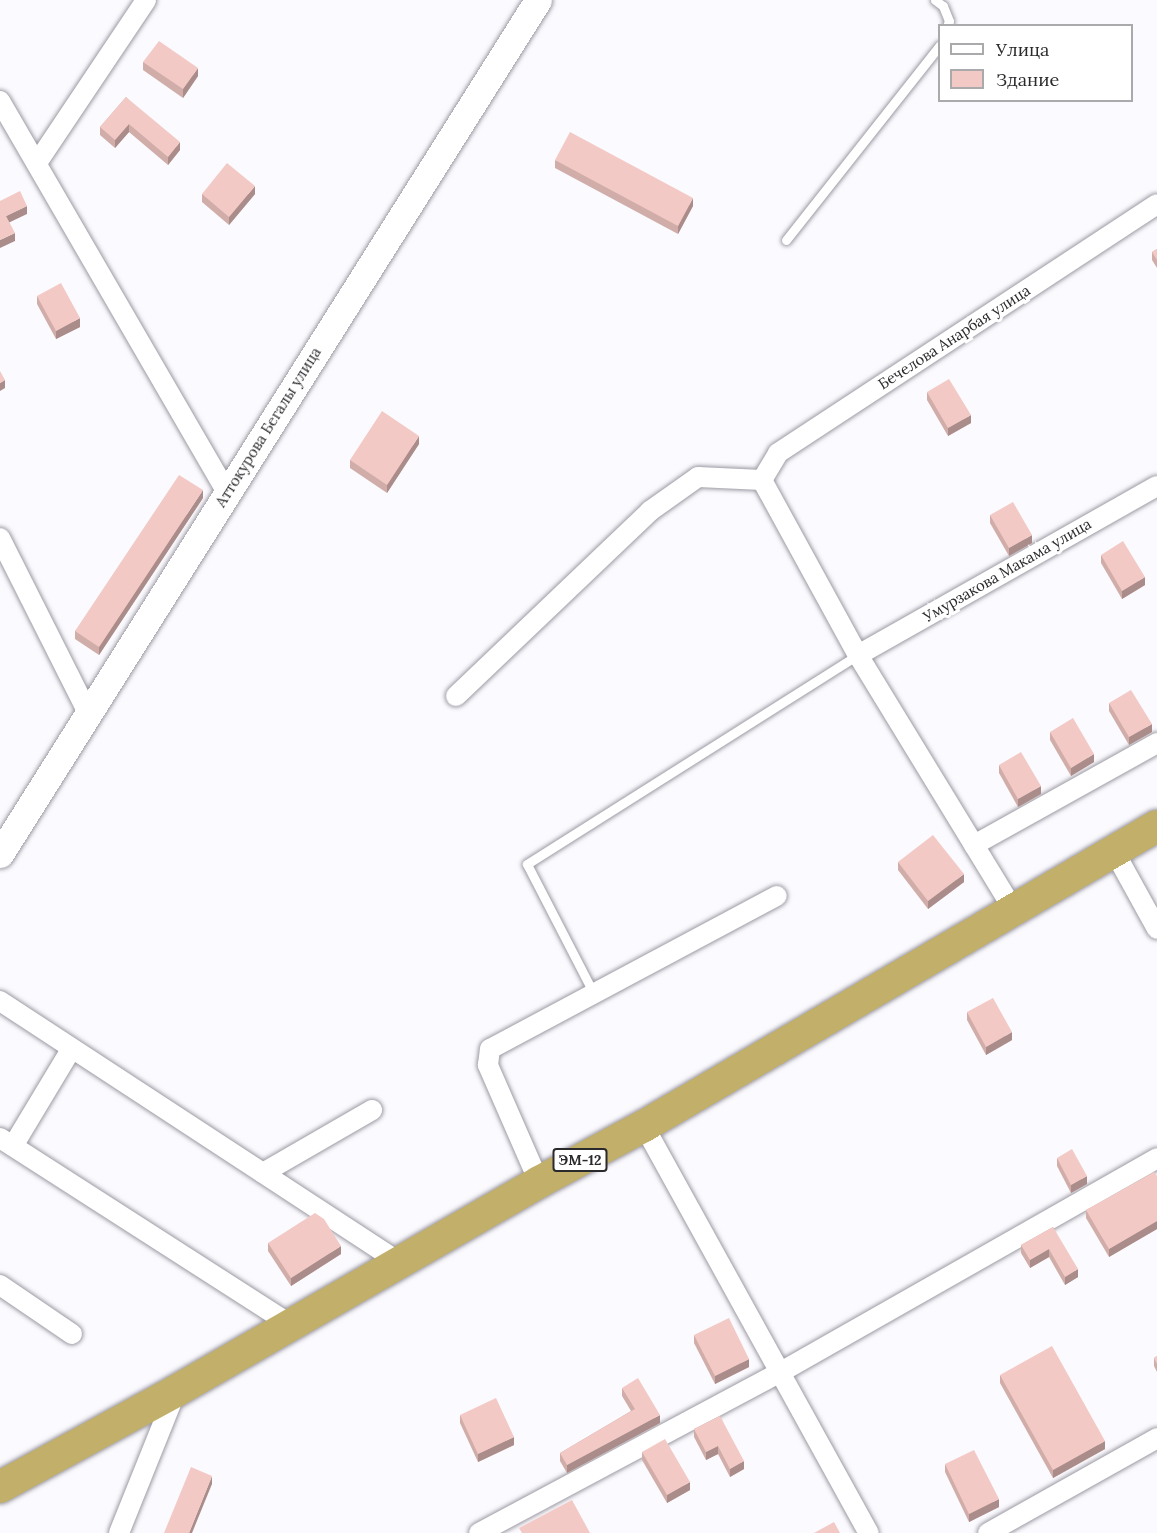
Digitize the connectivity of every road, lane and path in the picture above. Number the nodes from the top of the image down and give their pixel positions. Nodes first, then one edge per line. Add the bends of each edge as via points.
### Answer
1 (146, 0) edge
2 (538, 0) edge
3 (935, 0) edge
4 (948, 24) edge
5 (938, 46) edge
6 (0, 101) edge
7 (37, 163) junction
8 (1157, 204) edge
9 (786, 240) dead end
10 (762, 480) junction
11 (1157, 486) edge
12 (227, 492) junction
13 (0, 538) edge
14 (858, 655) junction
15 (456, 696) dead end
16 (88, 713) junction
17 (1157, 743) edge
18 (1157, 826) edge
19 (974, 846) junction
20 (1113, 851) junction
21 (0, 854) edge
22 (777, 897) dead end
23 (1013, 909) junction
24 (1157, 929) edge
25 (594, 996) junction
26 (0, 1001) edge
27 (72, 1048) junction
28 (372, 1110) dead end
29 (644, 1125) junction
30 (6, 1142) edge
31 (1157, 1158) edge
32 (263, 1173) junction
33 (539, 1182) junction
34 (398, 1262) junction
35 (0, 1286) edge
36 (290, 1324) junction
37 (72, 1334) dead end
38 (780, 1373) junction
39 (176, 1390) junction
40 (1157, 1437) edge
41 (0, 1487) edge
42 (997, 1531) edge
43 (119, 1533) edge
44 (479, 1533) edge
45 (869, 1533) edge

1 - 7 street
2 - 12 main road, Аттокурова Бегалы улица
3 - 4 lane via 943,6
5 - 9 lane
6 - 7 street
7 - 12 street
8 - 10 street, Бечелова Анарбая улица via 778,453
10 - 14 street
10 - 15 street via 698,477 650,511
11 - 14 street, Умурзакова Макама улица
12 - 16 main road, Аттокурова Бегалы улица
13 - 16 street
14 - 19 street
14 - 25 lane via 527,864
16 - 21 main road, Аттокурова Бегалы улица
17 - 19 street
18 - 20 highway, ЭМ-12
19 - 23 street
20 - 23 highway, ЭМ-12
20 - 24 street
22 - 25 street
23 - 29 highway, ЭМ-12
25 - 33 street via 490,1049 488,1065
26 - 27 street
27 - 30 street
27 - 32 street
28 - 32 street
29 - 33 highway, ЭМ-12
29 - 38 street
30 - 36 street
31 - 38 street
32 - 34 street
33 - 34 highway, ЭМ-12
34 - 36 highway, ЭМ-12
35 - 37 street
36 - 39 highway, ЭМ-12
38 - 44 street
38 - 45 street
39 - 41 highway, ЭМ-12
39 - 43 street
40 - 42 street

